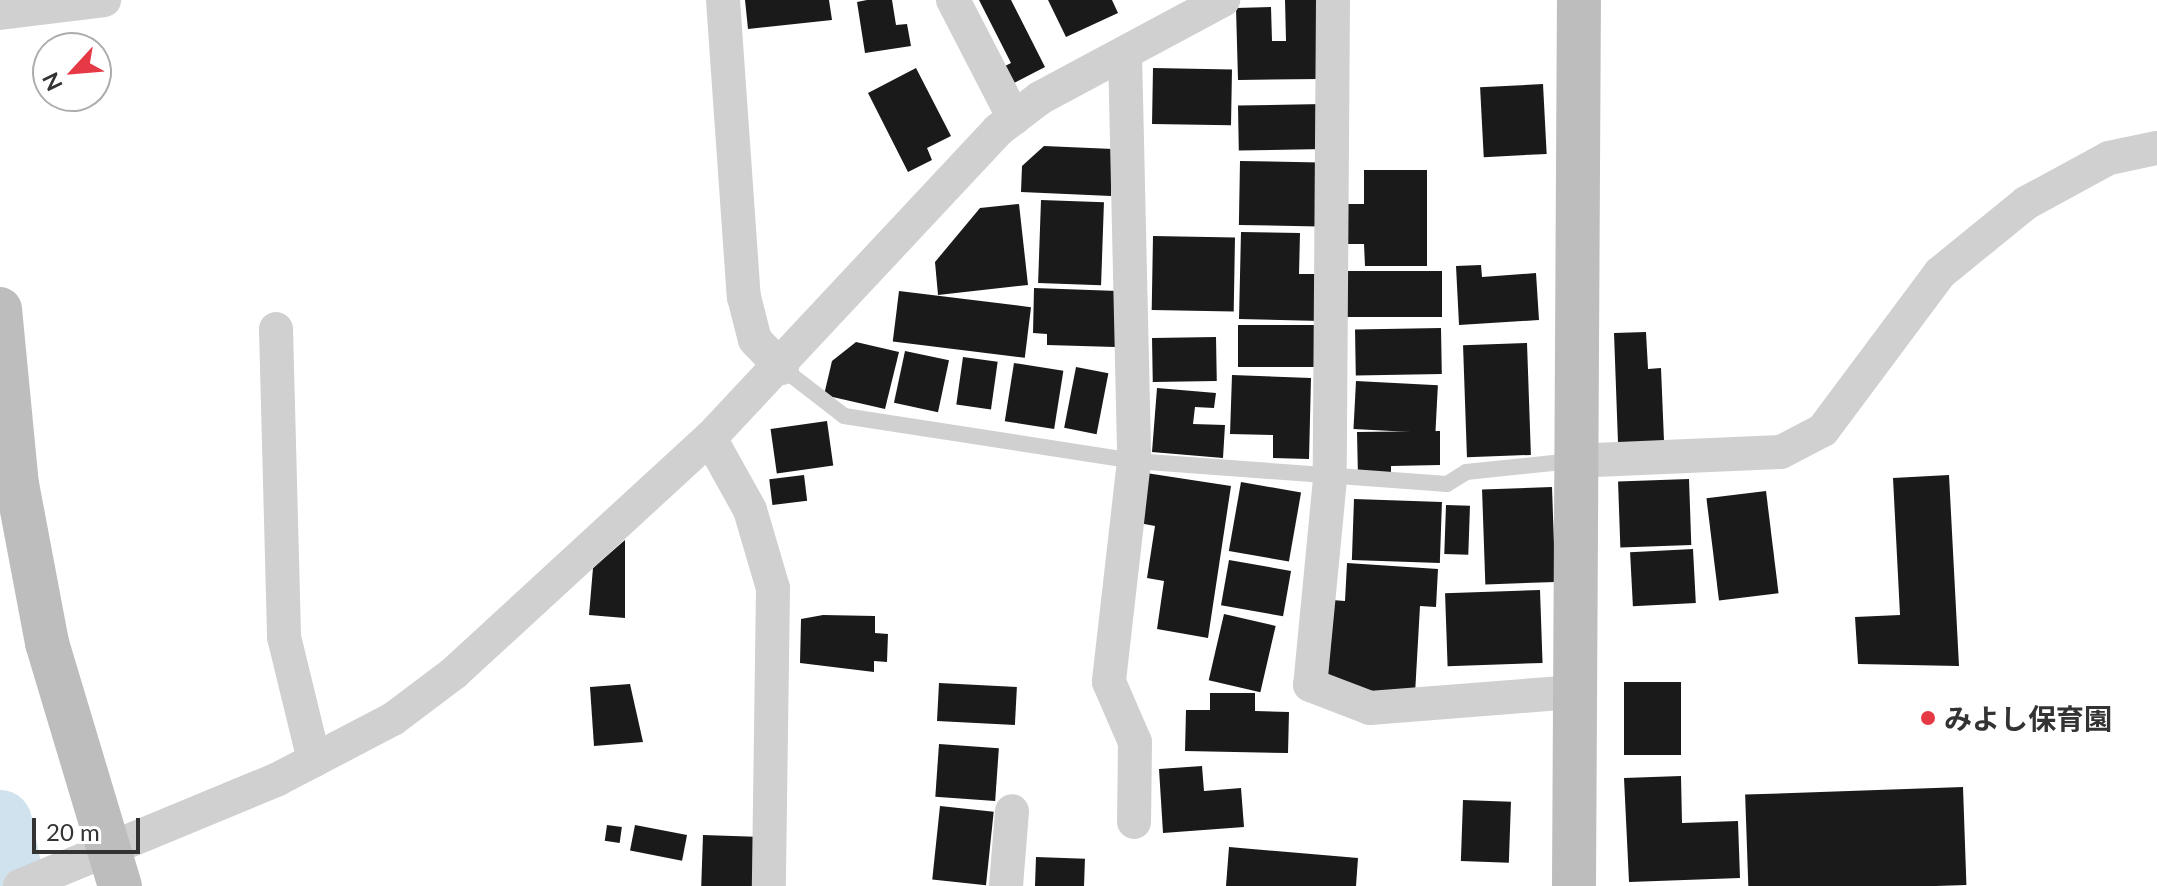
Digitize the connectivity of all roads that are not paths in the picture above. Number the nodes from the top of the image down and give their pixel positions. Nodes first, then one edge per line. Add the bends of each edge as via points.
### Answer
1 (104, 0) edge
2 (723, 0) edge
3 (953, 0) edge
4 (1223, 0) edge
5 (1333, 0) edge
6 (1579, 0) edge
7 (0, 13) edge
8 (1125, 53) junction
9 (1014, 118) junction
10 (2157, 148) edge
11 (0, 309) edge
12 (276, 329) dead end
13 (782, 368) junction
14 (710, 438) junction
15 (1134, 461) junction
16 (1572, 461) junction
17 (1330, 479) junction
18 (1575, 692) junction
19 (314, 760) junction
20 (1012, 811) dead end
21 (1134, 822) dead end
22 (114, 870) edge
23 (20, 886) edge
24 (769, 886) edge
25 (1006, 886) edge
26 (1574, 886) edge

1 - 7 street
2 - 13 street via 744,297 755,340
3 - 9 street
4 - 8 street
5 - 17 street
6 - 16 street
8 - 9 street
8 - 15 street
9 - 13 street
10 - 16 street via 2109,158 2026,203 1940,273 1823,430 1781,452
11 - 22 street via 17,484 47,643
12 - 19 street via 284,637
13 - 14 street
13 - 15 lane via 844,416
14 - 19 street via 454,673 393,719
14 - 24 street via 735,474 773,588
15 - 17 lane
15 - 21 street via 1109,682 1135,742
16 - 17 lane via 1466,472 1447,484
16 - 18 street
17 - 18 street via 1310,685 1370,708
18 - 26 street
19 - 22 street
20 - 25 street
22 - 23 street via 69,871

